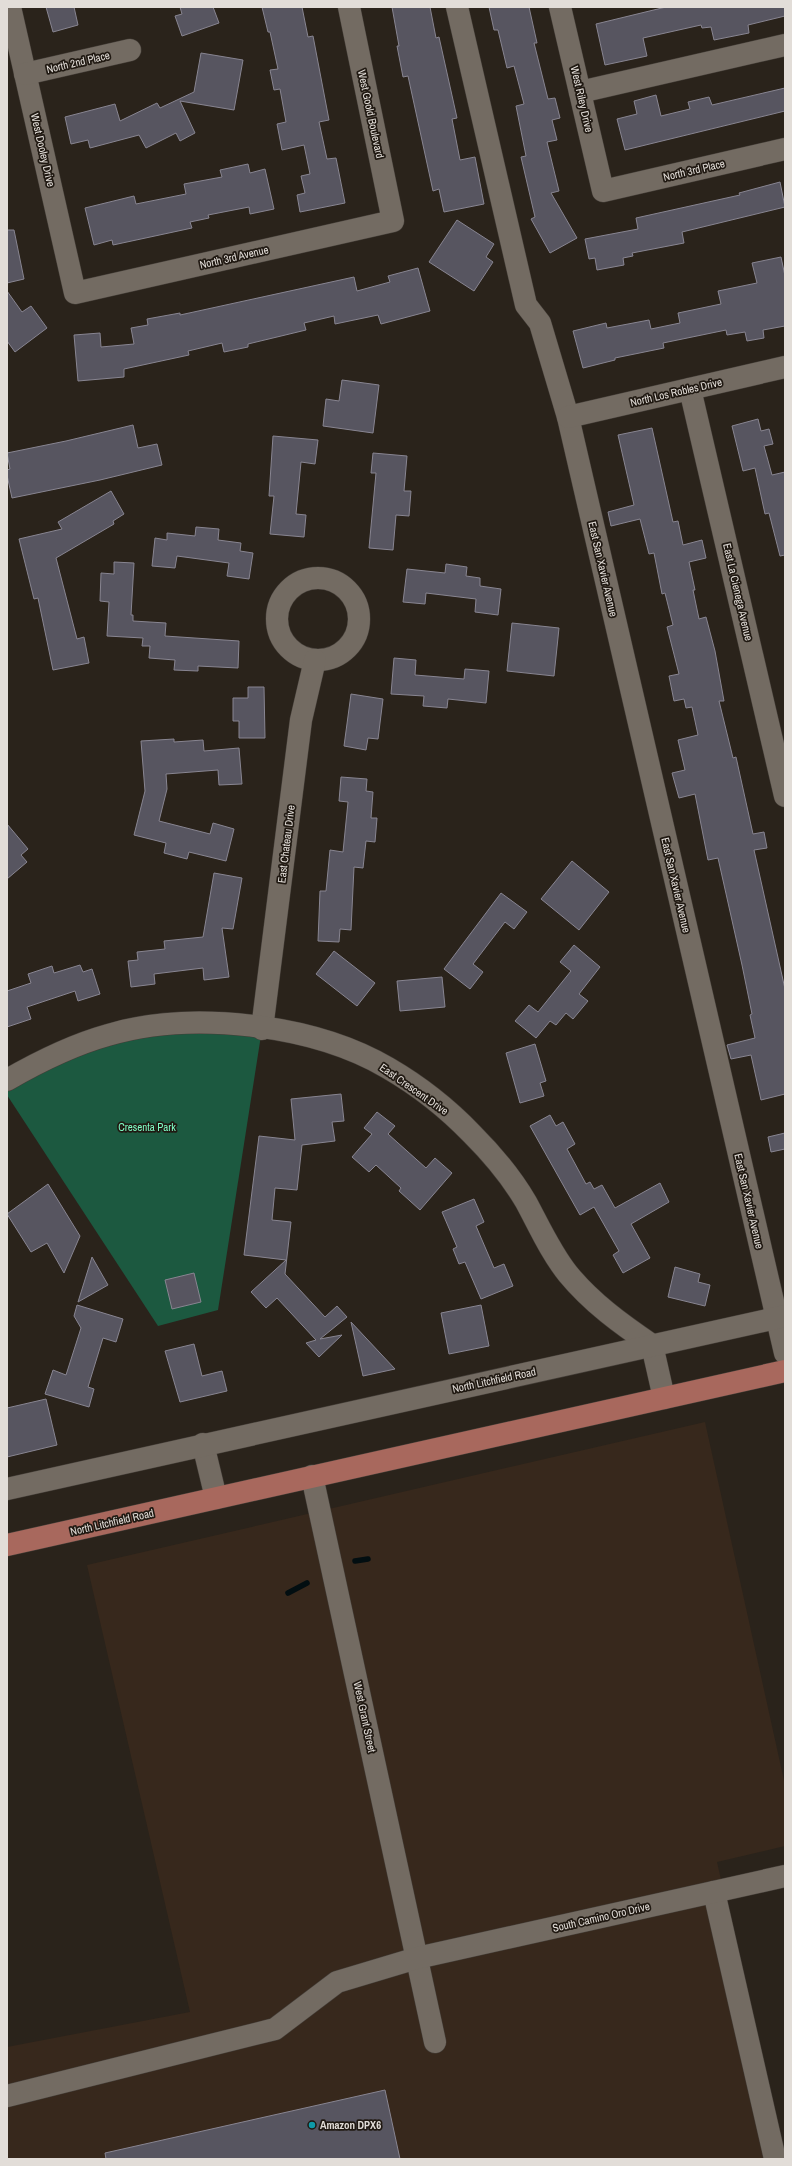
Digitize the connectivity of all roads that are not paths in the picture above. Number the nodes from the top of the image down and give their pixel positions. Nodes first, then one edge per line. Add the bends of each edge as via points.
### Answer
1 (10, 7) edge
2 (349, 7) edge
3 (457, 7) edge
4 (560, 7) edge
5 (785, 45) edge
6 (130, 50) dead end
7 (25, 74) junction
8 (580, 92) junction
9 (785, 149) edge
10 (603, 191) joint
11 (393, 221) joint
12 (75, 293) joint
13 (785, 367) edge
14 (690, 389) junction
15 (568, 417) junction
16 (316, 660) dead end
17 (785, 796) edge
18 (262, 1028) junction
19 (7, 1080) edge
20 (781, 1316) edge
21 (652, 1345) junction
22 (785, 1353) edge
23 (785, 1371) edge
24 (664, 1398) junction
25 (203, 1444) junction
26 (312, 1476) junction
27 (7, 1489) edge
28 (216, 1498) junction
29 (7, 1545) edge
30 (785, 1878) edge
31 (714, 1892) junction
32 (417, 1958) junction
33 (435, 2042) dead end
34 (7, 2096) edge
35 (775, 2159) edge

1 - 7 street, West Dooley Drive
2 - 11 street, West Goold Boulevard
3 - 15 street, East San Xavier Avenue via 526,305 540,324
4 - 8 street, West Riley Drive
5 - 8 street
6 - 7 street, North 2nd Place
7 - 12 street, West Dooley Drive
8 - 10 street, West Riley Drive
9 - 10 street, North 3rd Place
11 - 12 street, North 3rd Avenue
13 - 14 street, North Los Robles Drive
14 - 15 street, North Los Robles Drive
14 - 17 street, East La Cienega Avenue
15 - 20 street, East San Xavier Avenue
16 - 18 street, East Chateau Drive via 301,720
18 - 19 street, East Crescent Drive via 222,1023 185,1023 125,1030 67,1048
18 - 21 street, East Crescent Drive via 317,1039 352,1052 388,1068 444,1107 473,1134 502,1168 525,1201 566,1272 591,1300
20 - 21 street, North Litchfield Road
20 - 22 street, East San Xavier Avenue
21 - 24 street
21 - 25 street, North Litchfield Road
23 - 24 main road, North Litchfield Road
24 - 26 main road, North Litchfield Road
25 - 27 street, North Litchfield Road
25 - 28 street
26 - 28 main road, North Litchfield Road
26 - 32 street, West Grant Street
28 - 29 main road, North Litchfield Road
30 - 31 street, South Camino Oro Drive
31 - 32 street, South Camino Oro Drive
31 - 35 street
32 - 33 street, West Grant Street
32 - 34 street, South Camino Oro Drive via 338,1982 275,2029

